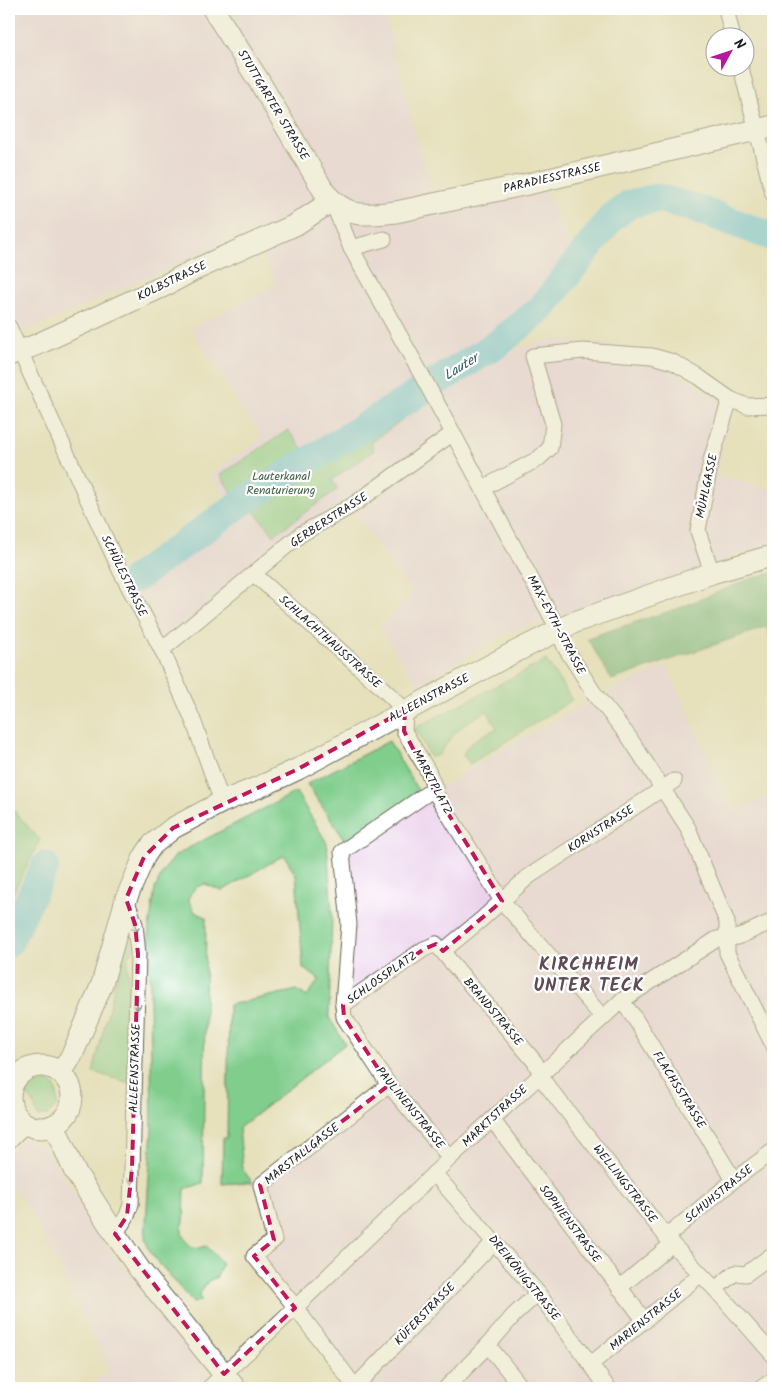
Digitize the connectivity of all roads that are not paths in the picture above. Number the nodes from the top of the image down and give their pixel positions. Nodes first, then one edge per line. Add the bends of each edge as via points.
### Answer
1 (213, 9) edge
2 (726, 9) edge
3 (731, 28) edge
4 (745, 78) edge
5 (765, 128) edge
6 (773, 194) edge
7 (332, 201) junction
8 (384, 239) dead end
9 (351, 248) junction
10 (9, 327) edge
11 (15, 353) edge
12 (730, 400) junction
13 (773, 405) edge
14 (453, 433) junction
15 (483, 488) junction
16 (773, 557) edge
17 (712, 573) junction
18 (254, 574) junction
19 (557, 630) junction
20 (162, 650) junction
21 (405, 710) junction
22 (668, 785) junction
23 (435, 788) junction
24 (222, 802) junction
25 (126, 898) junction
26 (502, 901) junction
27 (773, 921) edge
28 (727, 938) junction
29 (443, 951) junction
30 (621, 1001) junction
31 (343, 1005) junction
32 (604, 1016) junction
33 (773, 1045) edge
34 (60, 1072) junction
35 (541, 1074) junction
36 (389, 1085) junction
37 (9, 1095) edge
38 (26, 1124) junction
39 (54, 1125) junction
40 (497, 1126) dead end
41 (9, 1141) edge
42 (773, 1151) edge
43 (450, 1158) junction
44 (434, 1173) junction
45 (734, 1180) junction
46 (115, 1234) junction
47 (669, 1240) junction
48 (494, 1242) junction
49 (773, 1254) edge
50 (700, 1275) junction
51 (619, 1288) junction
52 (715, 1290) junction
53 (538, 1293) junction
54 (295, 1308) junction
55 (645, 1321) junction
56 (488, 1345) junction
57 (773, 1355) edge
58 (591, 1364) junction
59 (773, 1380) edge
60 (223, 1384) edge
61 (355, 1387) edge
62 (446, 1388) edge
63 (522, 1388) edge
64 (608, 1388) edge
65 (761, 1388) edge

1 - 7 street, STUTTGARTER STRASSE via 273,103 316,180
2 - 3 street
4 - 5 street
5 - 6 street
5 - 7 street, PARADIESSTRASSE via 396,212 356,214
7 - 9 street, MAX-EYTH-STRASSE
7 - 11 street, KOLBSTRASSE via 295,225
8 - 9 street
9 - 14 street, MAX-EYTH-STRASSE
10 - 11 street, SCHÜLESTRASSE
11 - 20 street, SCHÜLESTRASSE
12 - 13 street via 746,406
12 - 15 street via 674,362 652,356 583,351 533,356 553,424 550,448 538,459
12 - 17 street, MÜHLGASSE via 711,460 698,531
14 - 15 street, MAX-EYTH-STRASSE
14 - 18 street, GERBERSTRASSE via 354,505 301,534
15 - 19 street, MAX-EYTH-STRASSE
16 - 17 street, ALLEENSTRASSE
17 - 19 street, ALLEENSTRASSE
18 - 20 street, GERBERSTRASSE
18 - 21 street, SCHLACHTHAUSSTRASSE
19 - 21 street, ALLEENSTRASSE
19 - 22 street, MAX-EYTH-STRASSE via 594,694
20 - 24 street, SCHÜLESTRASSE via 193,720
21 - 23 street, MARKTPLATZ via 404,731
21 - 24 street, ALLEENSTRASSE via 298,770
22 - 26 street, KORNSTRASSE via 528,877
22 - 28 street, MAX-EYTH-STRASSE via 727,922
23 - 26 street, MARKTPLATZ
23 - 31 street, SCHLOSSPLATZ via 342,852 349,924
24 - 25 street, ALLEENSTRASSE via 173,828 152,845
25 - 34 street, ALLEENSTRASSE via 102,984 74,1053
25 -> 46 street, ALLEENSTRASSE via 136,924 138,954 131,1204 128,1216
26 - 29 street
26 - 32 street, MARKTPLATZ
27 - 28 street, MARKTSTRASSE via 738,937
28 - 30 street, MARKTSTRASSE via 717,938
28 - 33 street, MAX-EYTH-STRASSE via 726,953
29 - 31 street, SCHLOSSPLATZ via 436,944 424,949
29 - 35 street, BRANDSTRASSE via 535,1062
30 - 32 street, MARKTSTRASSE
30 - 45 street, FLACHSSTRASSE
31 - 36 street, PAULINENSTRASSE via 344,1017
32 - 35 street, MARKTSTRASSE
34 - 37 street via 44,1065 27,1068 14,1079
34 - 39 street via 72,1095 69,1109
35 - 43 street, MARKTSTRASSE
35 - 47 street, WELLINGSTRASSE
36 - 43 street, PAULINENSTRASSE
36 - 54 street, MARSTALLGASSE via 260,1186 274,1240 254,1256
37 - 38 street via 11,1107
38 - 39 street via 38,1128
38 - 41 street
39 - 46 street via 74,1170
40 - 51 street, SOPHIENSTRASSE
42 - 45 street, SCHUHSTRASSE
43 - 44 street, MARKTSTRASSE
44 - 48 street, DREIKÖNIGSTRASSE
44 - 54 street, MARKTSTRASSE
45 - 47 street, SCHUHSTRASSE
46 - 60 street
47 - 50 street, WELLINGSTRASSE
47 - 51 street, SCHUHSTRASSE
48 - 53 street, DREIKÖNIGSTRASSE
48 - 61 street, KÜFERSTRASSE
49 - 52 street via 746,1274 736,1273
50 - 52 street, WELLINGSTRASSE
50 - 55 street, MARIENSTRASSE
51 - 55 street, SOPHIENSTRASSE
52 - 57 street, WELLINGSTRASSE
53 - 56 street
53 - 58 street, DREIKÖNIGSTRASSE
54 - 60 street, MARKTSTRASSE
54 - 61 street
55 - 58 street, MARIENSTRASSE
56 - 62 street
56 - 63 street
58 - 64 street, DREIKÖNIGSTRASSE
59 - 65 street

